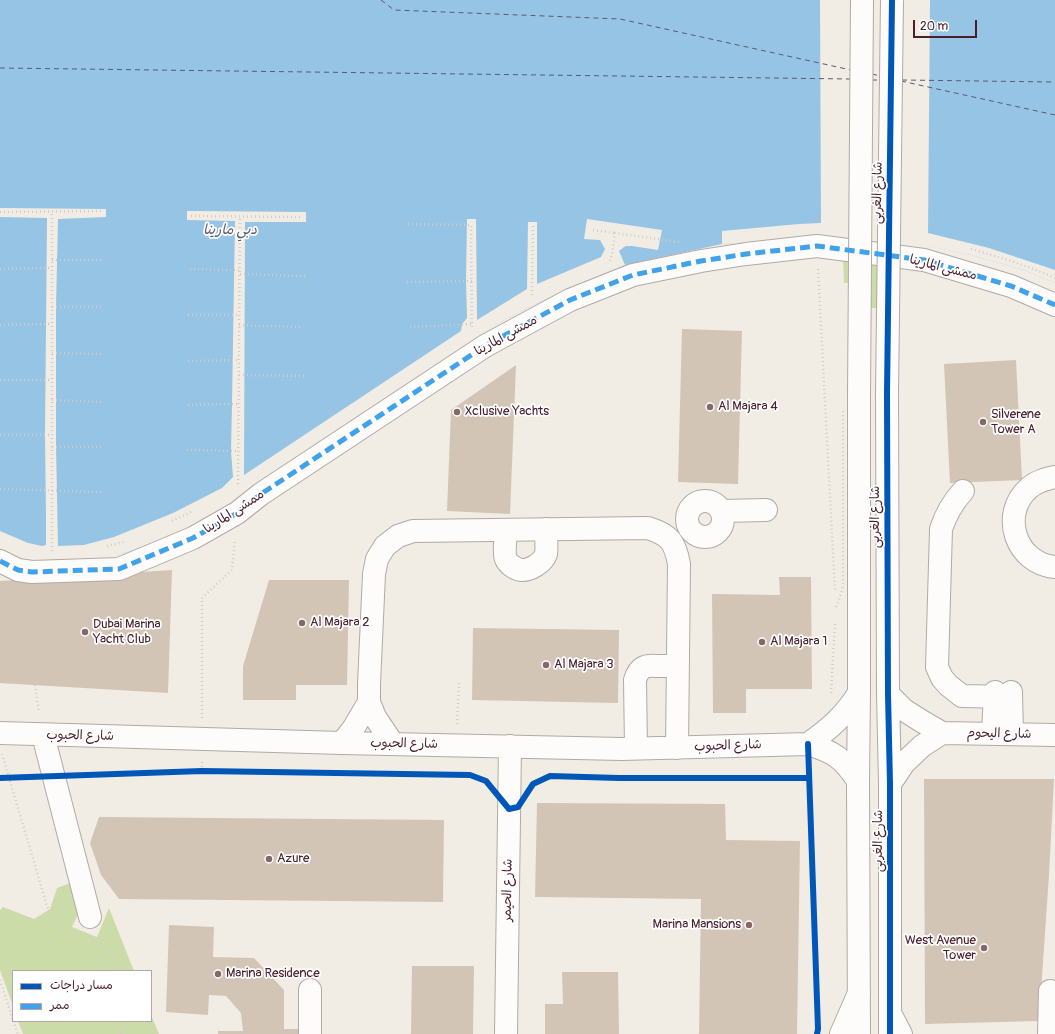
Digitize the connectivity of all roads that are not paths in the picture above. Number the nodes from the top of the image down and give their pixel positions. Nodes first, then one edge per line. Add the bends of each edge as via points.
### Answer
1 (862, 0) edge
2 (892, 0) edge
3 (1055, 305) edge
4 (1055, 477) edge
5 (963, 491) dead end
6 (766, 510) dead end
7 (546, 529) junction
8 (506, 530) junction
9 (672, 542) junction
10 (0, 561) edge
11 (1055, 567) edge
12 (677, 666) junction
13 (860, 694) junction
14 (888, 694) junction
15 (369, 702) junction
16 (942, 733) junction
17 (0, 734) edge
18 (1002, 734) junction
19 (1055, 734) edge
20 (43, 735) junction
21 (342, 742) junction
22 (393, 744) junction
23 (808, 744) junction
24 (510, 746) junction
25 (636, 748) junction
26 (677, 748) junction
27 (858, 781) junction
28 (890, 784) junction
29 (86, 930) road end
30 (310, 990) dead end
31 (1050, 991) dead end
32 (859, 993) junction
33 (890, 1024) edge
34 (310, 1034) edge
35 (506, 1034) edge
36 (841, 1034) edge
37 (859, 1034) edge
38 (901, 1034) edge
39 (1049, 1034) edge

1 - 13 street, شارع الغربى, bridge
2 - 14 street, شارع الغربى, bridge via 887,393
3 - 10 street, ممشى المارينا via 1011,286 924,260 817,246 701,260 633,275 570,300 485,346 261,494 237,513 193,538 119,569 32,572 18,570
4 - 11 street via 1042,480 1029,488 1020,499 1014,513 1014,528 1018,542 1026,554 1039,563
5 - 18 street via 948,510 941,529 937,667 948,685 962,696 1003,694
6 - 9 street via 722,511 724,518 718,532 704,537 691,530
7 - 8 street
7 - 8 street via 546,554 542,561 529,569 521,570 511,565 506,558
7 - 9 street via 648,528 665,535
8 - 15 street via 413,531 398,536 385,546 377,559 374,574
9 - 12 street via 677,551 679,564
12 - 25 street via 646,665 636,675
12 - 26 street
13 - 23 street via 837,722
13 - 27 street, شارع الغربى
14 - 16 street, شارع اليحوم via 904,710
14 - 28 street, شارع الغربى
15 - 21 street
15 - 22 street via 375,717
16 - 18 street, شارع اليحوم
16 - 28 street via 908,759
17 - 20 street, شارع الحبوب
18 - 19 street, شارع اليحوم
20 - 21 street, شارع الحبوب
20 - 29 street
21 - 22 street, شارع الحبوب
22 - 24 street, شارع الحبوب
23 - 26 street, شارع الحبوب
23 - 27 street, شارع الحبوب via 823,748 837,756
24 - 25 street, شارع الحبوب
24 - 35 street, شارع الحيمر
25 - 26 street, شارع الحبوب
27 - 32 street, شارع الغربى
28 - 33 street, شارع الغربى
30 - 34 street
31 - 39 street
32 - 36 street
32 - 37 street, شارع الغربى
33 - 38 street

